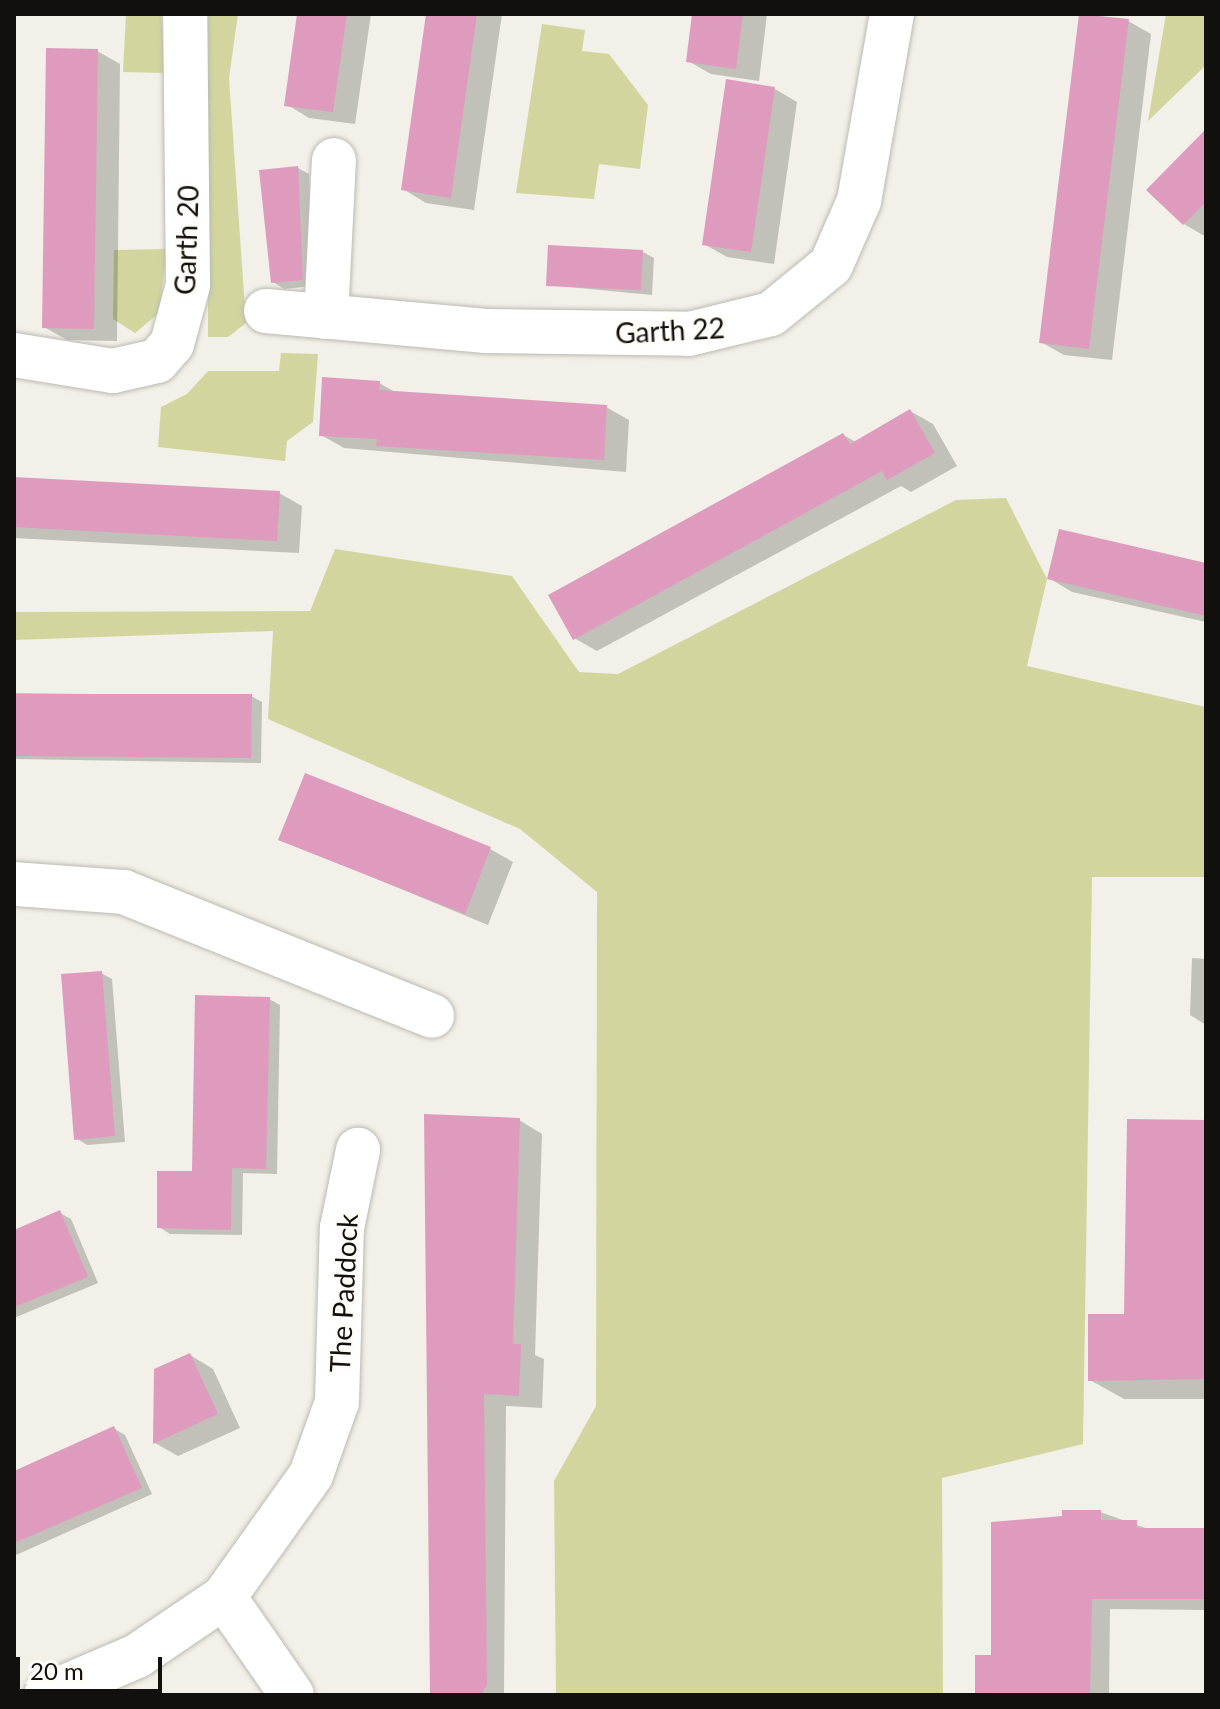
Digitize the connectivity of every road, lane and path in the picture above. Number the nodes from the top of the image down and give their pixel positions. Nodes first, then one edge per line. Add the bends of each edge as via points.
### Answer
1 (185, 14) edge
2 (892, 14) edge
3 (334, 160) dead end
4 (266, 311) dead end
5 (326, 317) junction
6 (14, 355) edge
7 (14, 884) edge
8 (432, 1016) dead end
9 (358, 1150) dead end
10 (224, 1597) junction
11 (46, 1695) edge
12 (292, 1695) edge

1 - 6 street, Garth 20 via 188,285 172,344 157,361 113,371
2 - 5 street, Garth 22 via 859,201 831,265 771,314 689,334 486,331
3 - 5 street
4 - 5 street, Garth 22
7 - 8 street via 124,892
9 - 10 street, The Paddock via 342,1228 337,1402 311,1475
10 - 11 street, The Paddock via 137,1656
10 - 12 street

